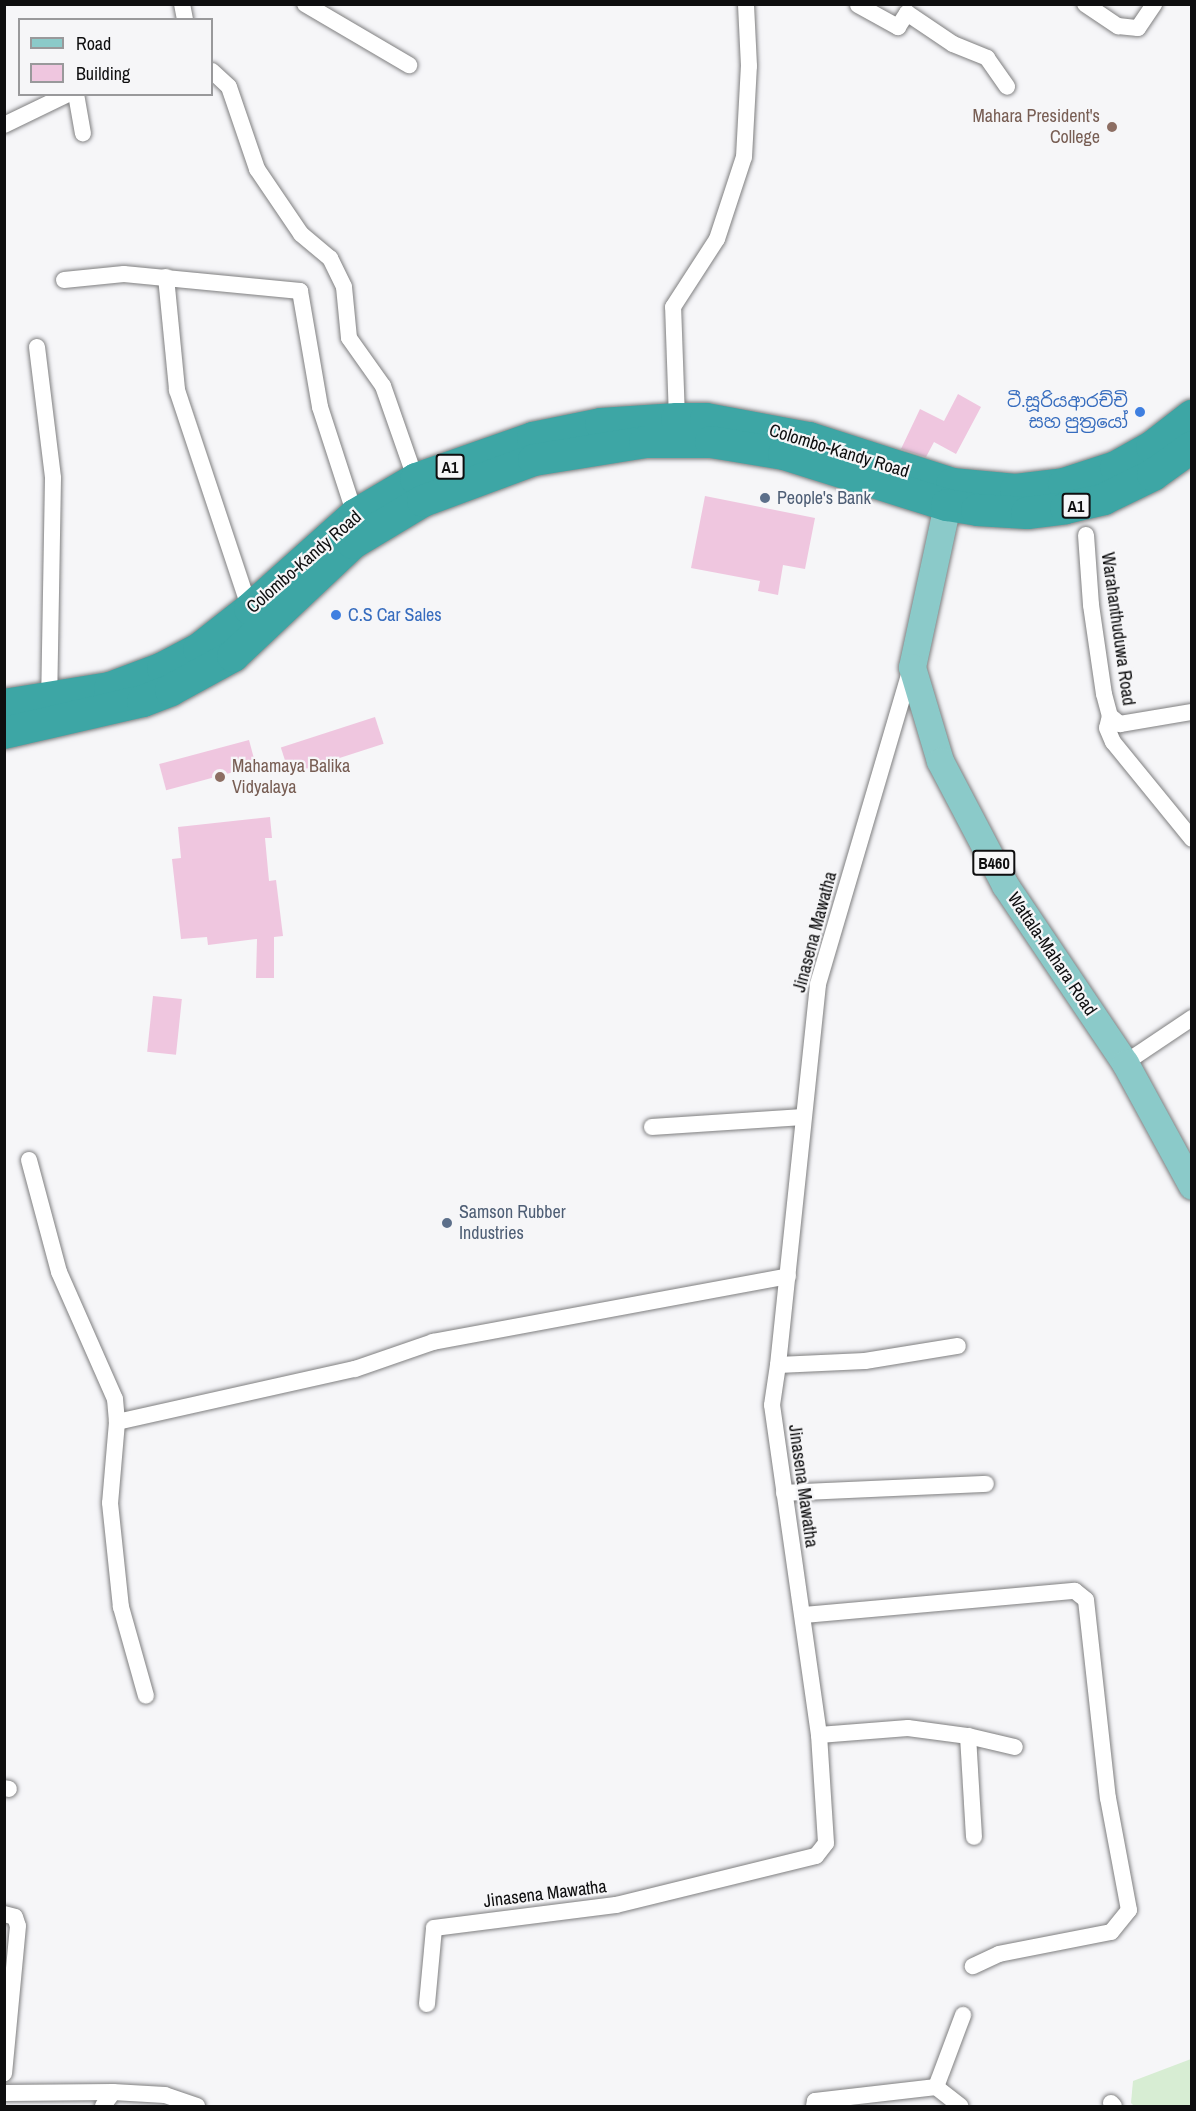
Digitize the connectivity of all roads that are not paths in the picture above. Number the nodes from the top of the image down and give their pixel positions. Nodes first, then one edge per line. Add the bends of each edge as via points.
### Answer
1 (305, 4) edge
2 (746, 4) edge
3 (850, 4) edge
4 (1085, 4) edge
5 (1154, 4) edge
6 (858, 5) edge
7 (410, 65) dead end
8 (213, 72) edge
9 (1007, 87) dead end
10 (64, 96) edge
11 (76, 96) edge
12 (4, 126) edge
13 (83, 133) dead end
14 (166, 278) junction
15 (64, 280) dead end
16 (37, 347) dead end
17 (1191, 416) edge
18 (677, 418) junction
19 (1191, 447) edge
20 (420, 490) junction
21 (947, 505) junction
22 (355, 515) junction
23 (1086, 535) dead end
24 (250, 609) junction
25 (912, 668) junction
26 (49, 698) junction
27 (4, 705) edge
28 (1191, 712) edge
29 (1110, 716) junction
30 (4, 733) edge
31 (1191, 838) edge
32 (1191, 1018) edge
33 (1125, 1063) junction
34 (803, 1117) junction
35 (652, 1127) dead end
36 (29, 1160) dead end
37 (1191, 1186) edge
38 (788, 1276) junction
39 (958, 1346) dead end
40 (778, 1365) junction
41 (117, 1422) junction
42 (986, 1484) dead end
43 (784, 1493) junction
44 (804, 1615) junction
45 (146, 1696) dead end
46 (819, 1735) junction
47 (968, 1736) junction
48 (1015, 1747) dead end
49 (974, 1837) dead end
50 (4, 1914) edge
51 (974, 1966) dead end
52 (427, 2004) dead end
53 (963, 2015) dead end
54 (4, 2073) edge
55 (936, 2087) junction
56 (4, 2092) edge
57 (113, 2092) junction
58 (103, 2106) edge
59 (196, 2106) edge
60 (814, 2106) edge
61 (960, 2106) edge

1 - 7 street
2 - 18 street via 749,66 744,157 717,238 673,308
3 - 6 street
4 - 5 street via 1118,26 1138,28
6 - 9 street via 898,27 907,13 952,44 987,58
8 - 20 street via 230,87 257,169 301,234 330,258 344,286 349,338 383,386
10 - 12 street
11 - 13 street
14 - 15 street via 124,274
14 - 22 street via 300,291 320,407
14 - 24 street via 177,390
16 - 26 street via 53,478
17 - 18 highway, Colombo-Kandy Road / A1 via 1152,447 1116,467 1064,484 1017,490 975,488 931,478 774,429
18 - 20 highway, Colombo-Kandy Road / A1 via 602,424 533,438
19 - 21 highway, Colombo-Kandy Road / A1 via 1145,479 1104,499 1027,513
20 - 21 highway, Colombo-Kandy Road / A1 via 534,460 608,446 679,440 734,444 784,454
20 - 22 highway, Colombo-Kandy Road / A1
20 - 30 highway, Colombo-Kandy Road / A1 via 352,543 234,656 143,701
21 - 25 main road, Wattala-Mahara Road / B460
22 - 24 highway, Colombo-Kandy Road / A1
23 - 29 street, Warahanthuduwa Road via 1091,605
24 - 26 highway, Colombo-Kandy Road / A1 via 199,648 163,668 110,688
25 - 33 main road, Wattala-Mahara Road / B460 via 940,761 1005,885
25 - 34 street, Jinasena Mawatha via 818,984
26 - 27 highway, Colombo-Kandy Road / A1
28 - 29 street, Warahanthuduwa Road via 1120,724
29 - 31 street via 1107,728 1113,742
32 - 33 street
33 - 37 main road, Wattala-Mahara Road / B460
34 - 35 street
34 - 38 street, Jinasena Mawatha
36 - 41 street via 58,1272 115,1399
38 - 40 street, Jinasena Mawatha
38 - 41 street via 433,1342 355,1369
39 - 40 street via 865,1361
40 - 43 street, Jinasena Mawatha via 772,1405
41 - 45 street via 110,1503 121,1607
42 - 43 street
43 - 44 street, Jinasena Mawatha
44 - 46 street, Jinasena Mawatha
44 - 51 street via 1076,1592 1086,1600 1107,1798 1130,1910 1111,1932 999,1954
46 - 47 street via 908,1728
46 - 52 street, Jinasena Mawatha via 826,1842 816,1856 616,1905 434,1928
47 - 48 street
47 - 49 street
50 - 54 street via 15,1917 18,1926
53 - 55 street
55 - 60 street via 815,2101
55 - 61 street
56 - 57 street
57 - 58 street
57 - 59 street via 165,2095

